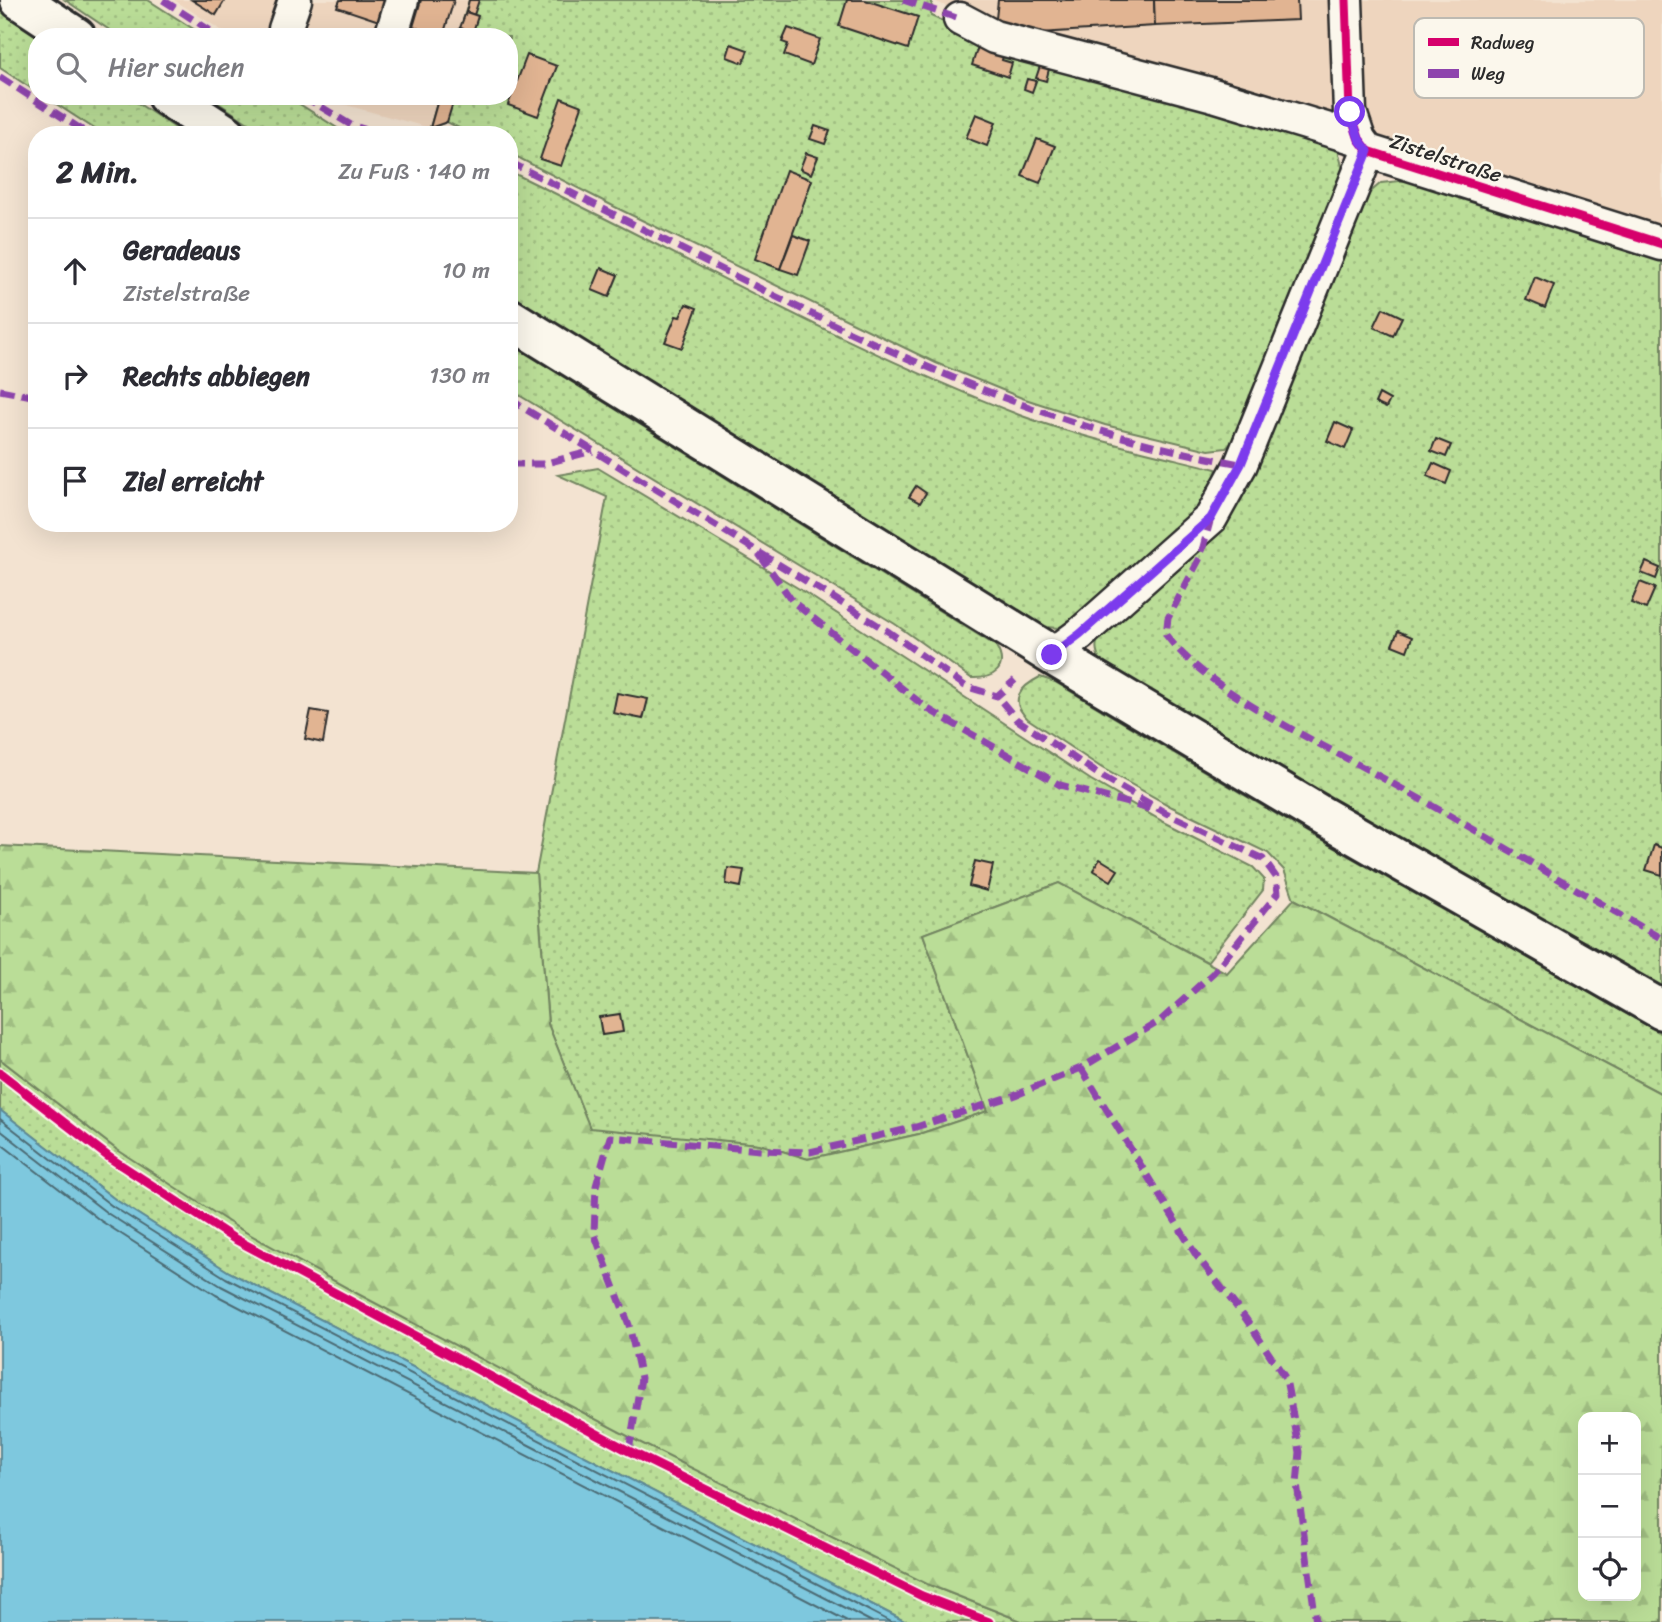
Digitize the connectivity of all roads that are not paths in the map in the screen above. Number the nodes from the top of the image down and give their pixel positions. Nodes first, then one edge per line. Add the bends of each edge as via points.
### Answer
1 (20, 0) edge
2 (295, 0) edge
3 (402, 0) edge
4 (1346, 0) edge
5 (961, 19) dead end
6 (62, 28) edge
7 (285, 28) edge
8 (394, 28) edge
9 (181, 105) edge
10 (213, 126) edge
11 (1363, 145) junction
12 (1662, 244) edge
13 (518, 324) edge
14 (1052, 655) junction
15 (1662, 1010) edge

1 - 6 highway
2 - 7 street
3 - 8 street
4 - 11 street, Zistelstraße via 1350,112
5 - 11 street via 994,37 1210,94
9 - 10 highway
11 - 12 street, Zistelstraße
11 - 14 street via 1241,464 1211,518
13 - 14 highway
14 - 15 highway

